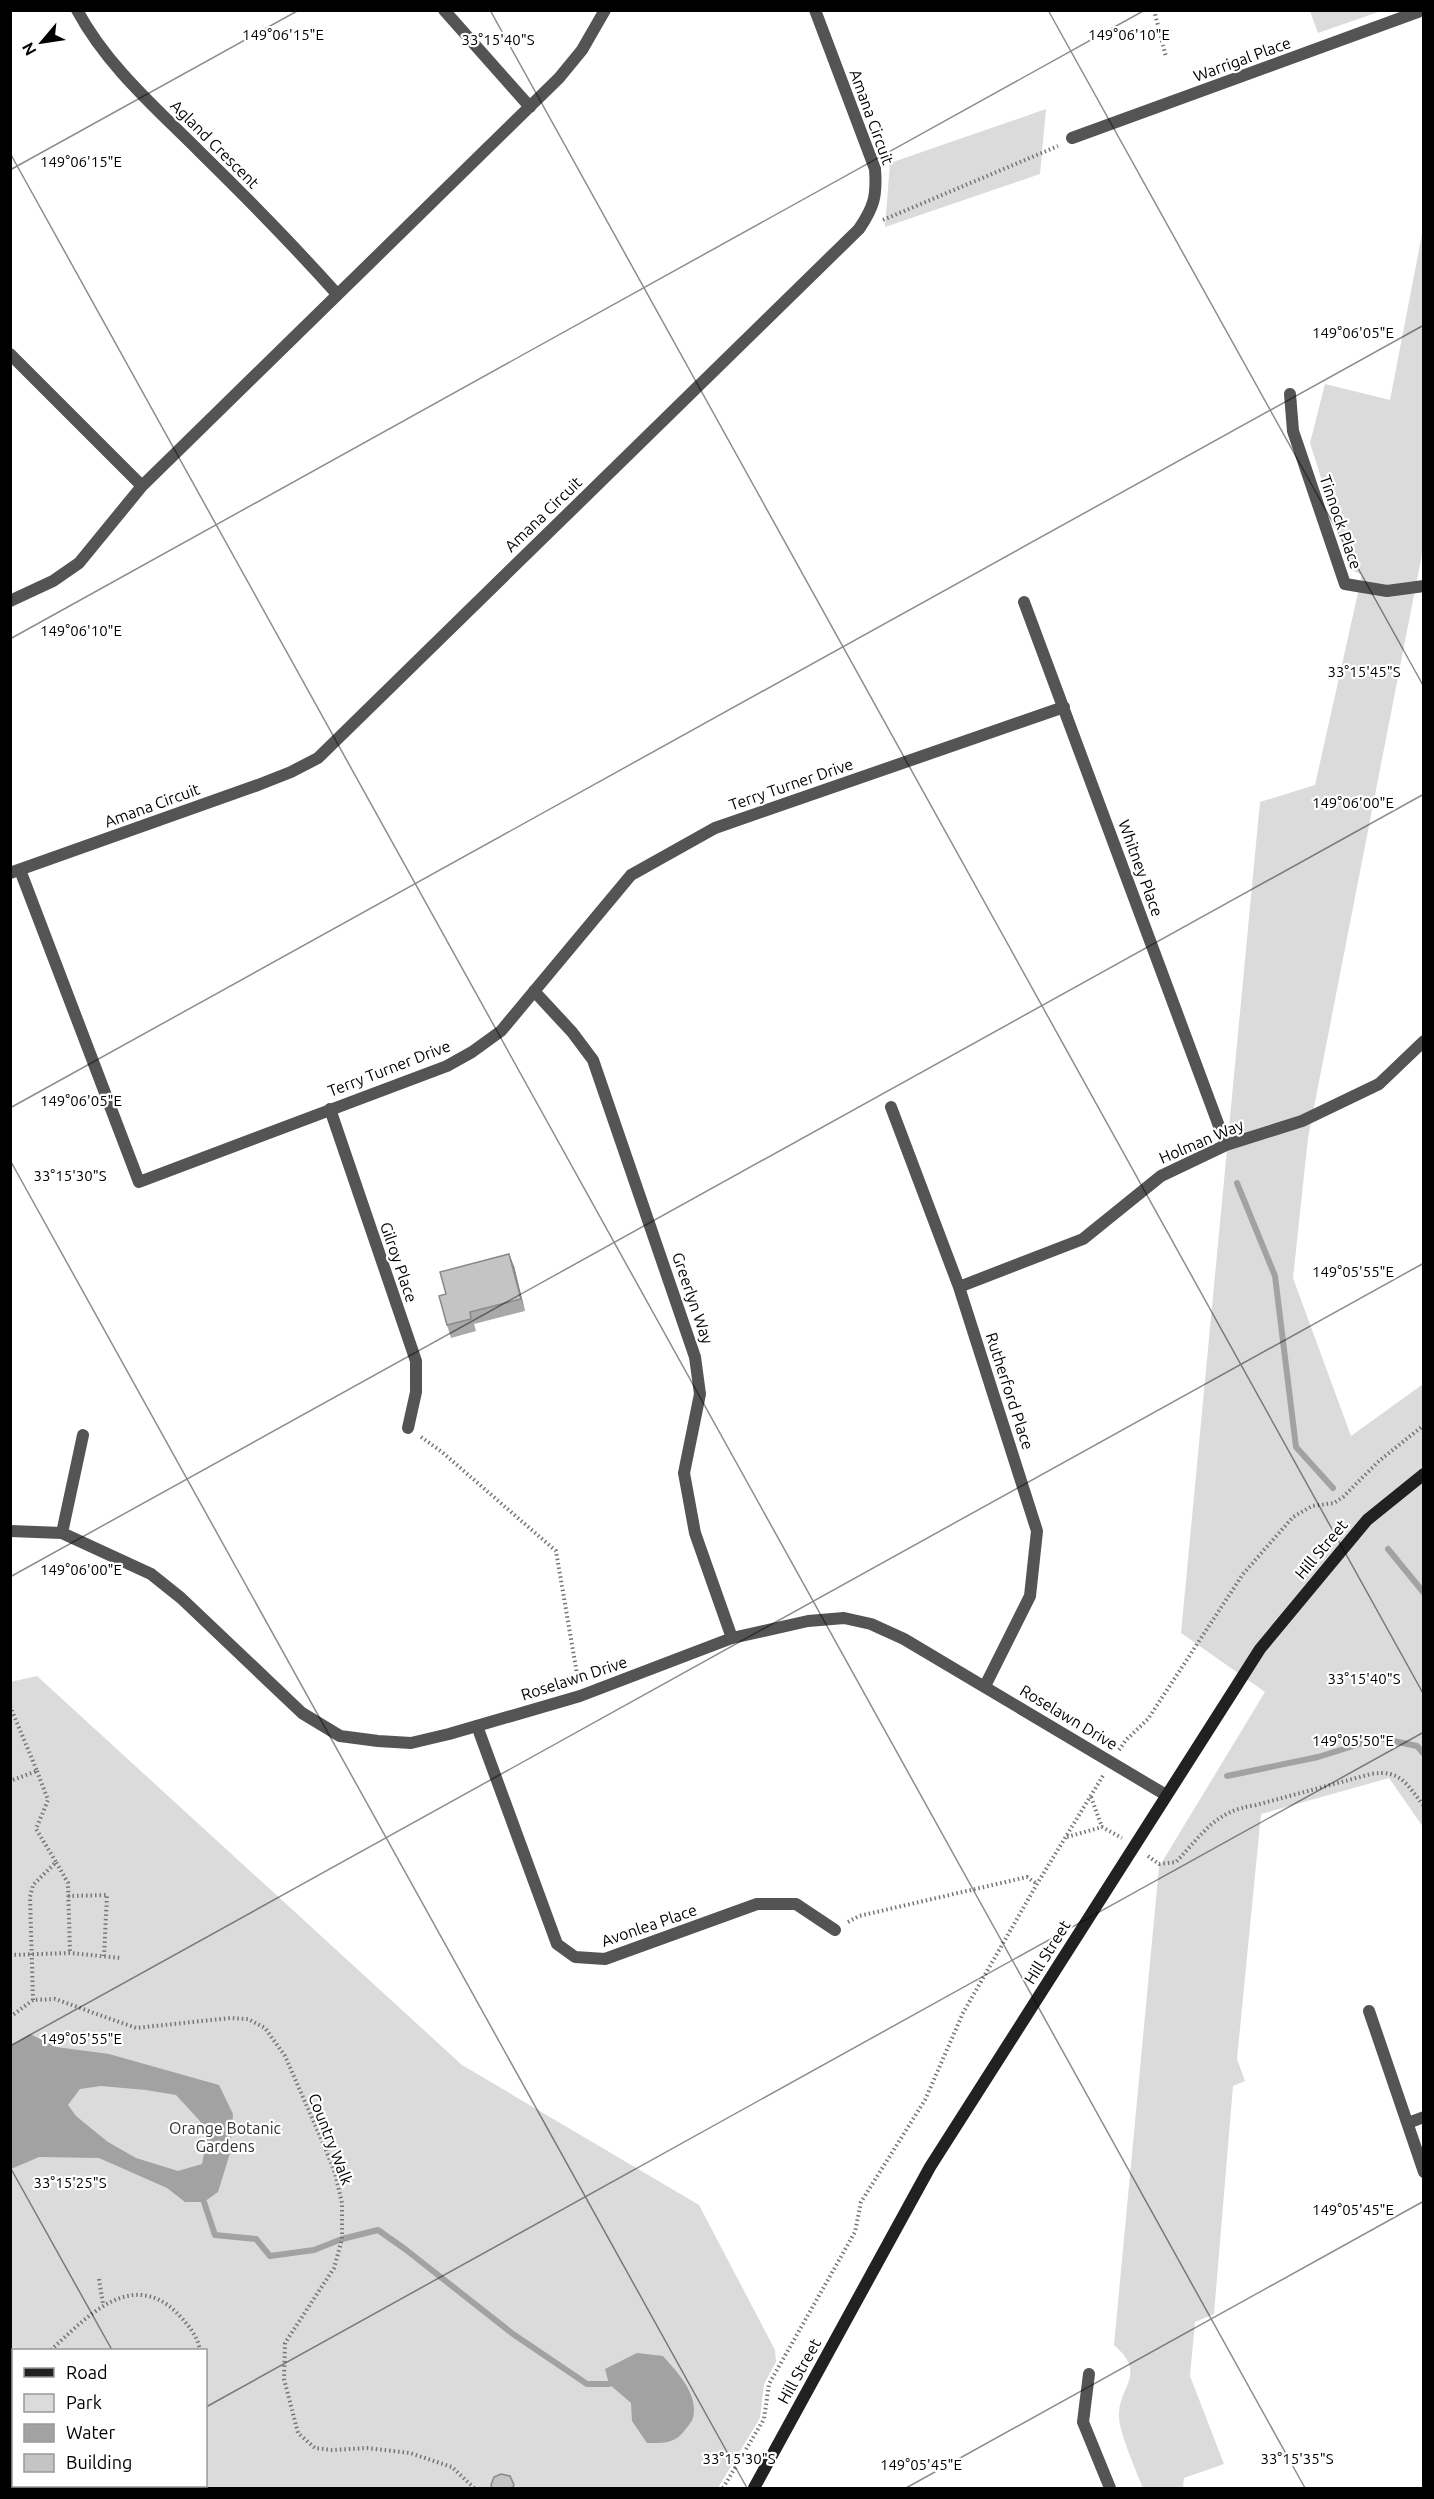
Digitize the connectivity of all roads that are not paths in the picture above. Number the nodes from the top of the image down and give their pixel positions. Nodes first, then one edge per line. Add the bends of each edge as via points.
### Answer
1 (77, 10) edge
2 (444, 10) edge
3 (605, 10) edge
4 (815, 10) edge
5 (1423, 10) edge
6 (530, 107) junction
7 (1072, 138) road end
8 (337, 294) junction
9 (10, 354) edge
10 (1290, 394) dead end
11 (142, 486) junction
12 (1424, 586) edge
13 (10, 601) edge
14 (1024, 602) dead end
15 (1064, 707) junction
16 (15, 872) edge
17 (534, 991) junction
18 (1424, 1041) edge
19 (891, 1107) dead end
20 (330, 1109) junction
21 (1226, 1145) junction
22 (959, 1287) junction
23 (408, 1428) road end
24 (83, 1435) dead end
25 (1424, 1474) edge
26 (10, 1531) edge
27 (62, 1533) junction
28 (732, 1638) junction
29 (986, 1686) junction
30 (477, 1726) junction
31 (1166, 1795) junction
32 (835, 1930) road end
33 (1369, 2012) dead end
34 (1424, 2117) edge
35 (1408, 2123) junction
36 (1424, 2172) edge
37 (1089, 2374) dead end
38 (754, 2488) edge
39 (1110, 2488) edge

1 - 8 street, Agland Crescent via 123,76 282,233
2 - 6 street
3 - 6 street via 582,50
4 - 16 street, Amana Circuit via 875,169 877,188 872,210 860,229 318,758 258,785
5 - 7 street, Warrigal Place
6 - 8 street
8 - 11 street
9 - 11 street
10 - 12 street, Tinnock Place via 1293,431 1345,584 1387,591
11 - 13 street via 79,563 53,581
14 - 15 street, Whitney Place
15 - 17 street, Terry Turner Drive via 715,828 631,875
15 - 21 street, Whitney Place
16 - 20 street, Terry Turner Drive via 139,1182
17 - 20 street, Terry Turner Drive via 501,1031 472,1052 447,1066
17 - 28 street, Greerlyn Way via 593,1060 695,1357 700,1394 684,1473 695,1533
18 - 21 street, Holman Way via 1379,1084 1302,1121
19 - 22 street, Rutherford Place
20 - 23 street, Gilroy Place via 416,1361 416,1392
21 - 22 street, Holman Way via 1161,1176 1083,1239
22 - 29 street, Rutherford Place via 1037,1531 1030,1596
24 - 27 street
25 - 31 main road, Hill Street via 1367,1520 1260,1649
26 - 27 street, Roselawn Drive
27 - 30 street, Roselawn Drive via 151,1574 182,1598 302,1713 340,1736 411,1743
28 - 29 street, Roselawn Drive via 808,1621 844,1618 871,1624 904,1639
28 - 30 street, Roselawn Drive via 580,1696
29 - 31 street, Roselawn Drive
30 - 32 street, Avonlea Place via 557,1944 575,1957 605,1959 757,1904 796,1904
31 - 38 main road, Hill Street via 930,2167
33 - 35 street
34 - 35 street
35 - 36 street
37 - 39 street via 1083,2422

